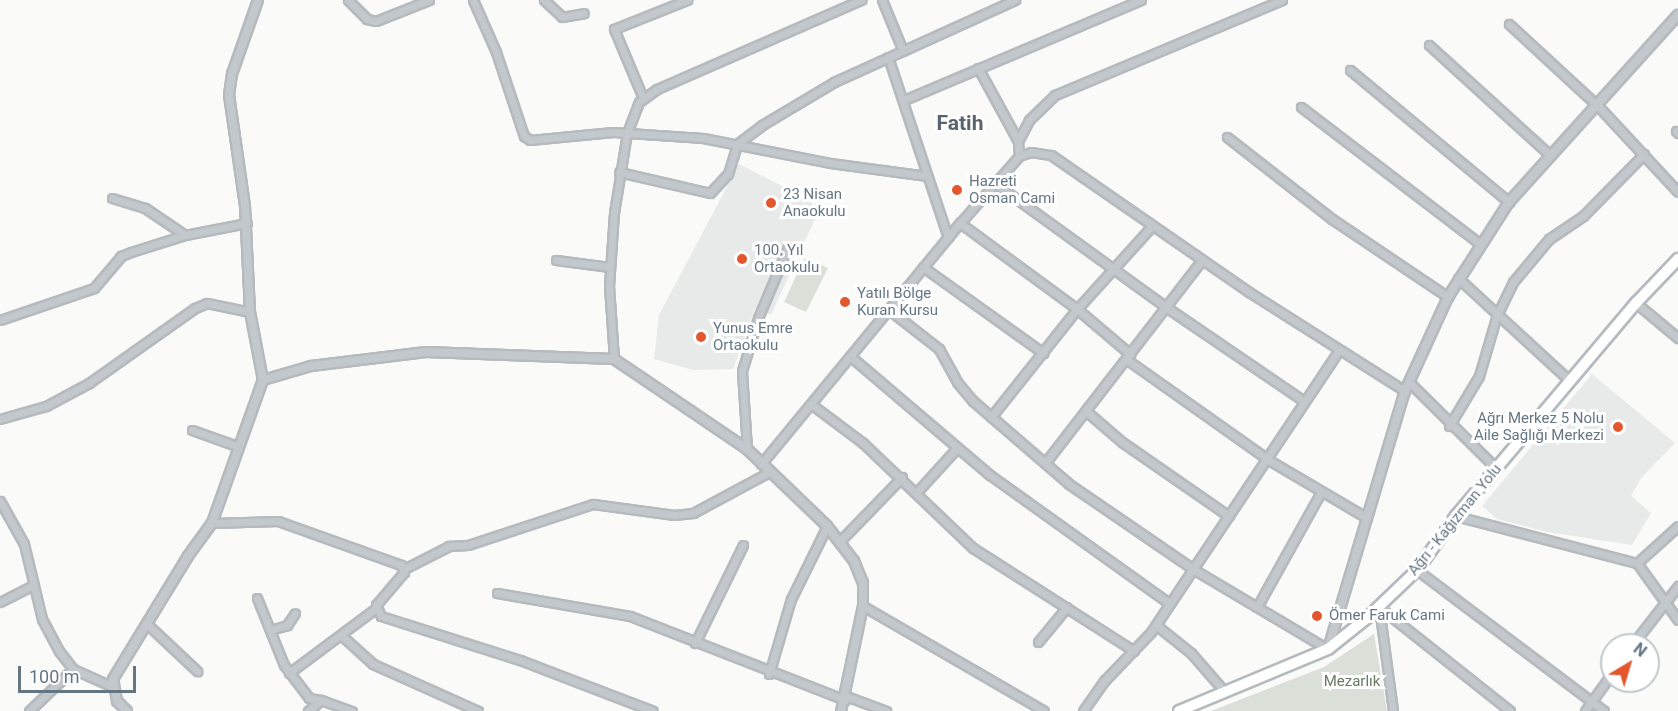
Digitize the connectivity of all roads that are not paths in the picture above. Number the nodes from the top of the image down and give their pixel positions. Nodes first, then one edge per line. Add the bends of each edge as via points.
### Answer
1 (258, 0) edge
2 (348, 0) edge
3 (429, 0) edge
4 (473, 0) edge
5 (544, 0) edge
6 (687, 0) edge
7 (861, 0) edge
8 (882, 0) edge
9 (1015, 0) edge
10 (1141, 0) edge
11 (1282, 0) edge
12 (584, 13) dead end
13 (1678, 15) edge
14 (1509, 24) dead end
15 (1429, 45) dead end
16 (903, 51) junction
17 (888, 57) junction
18 (978, 68) junction
19 (1350, 70) dead end
20 (644, 98) junction
21 (904, 100) junction
22 (1598, 106) junction
23 (1301, 107) dead end
24 (627, 133) junction
25 (1227, 137) dead end
26 (1018, 141) junction
27 (737, 144) junction
28 (1644, 154) junction
29 (1550, 155) junction
30 (1019, 156) junction
31 (619, 172) junction
32 (927, 176) junction
33 (996, 184) junction
34 (1677, 188) edge
35 (112, 198) dead end
36 (1509, 202) junction
37 (247, 223) junction
38 (960, 223) junction
39 (1152, 226) junction
40 (185, 235) junction
41 (948, 237) junction
42 (1479, 243) junction
43 (788, 247) dead end
44 (1678, 259) edge
45 (556, 260) dead end
46 (1202, 260) junction
47 (610, 267) junction
48 (922, 267) junction
49 (1112, 269) junction
50 (1458, 278) junction
51 (1448, 297) junction
52 (1636, 303) junction
53 (1166, 307) junction
54 (888, 309) junction
55 (1077, 309) junction
56 (250, 312) junction
57 (1497, 315) junction
58 (0, 320) edge
59 (1678, 339) edge
60 (1340, 350) junction
61 (1043, 353) junction
62 (850, 356) junction
63 (1128, 357) junction
64 (614, 359) junction
65 (263, 380) junction
66 (1570, 381) junction
67 (1407, 387) junction
68 (1304, 401) junction
69 (811, 404) junction
70 (1086, 411) junction
71 (991, 417) junction
72 (0, 419) edge
73 (1449, 426) junction
74 (192, 430) dead end
75 (237, 446) junction
76 (957, 448) junction
77 (747, 449) junction
78 (1267, 459) junction
79 (1045, 463) junction
80 (761, 464) junction
81 (1496, 468) junction
82 (769, 472) junction
83 (902, 477) junction
84 (1322, 492) junction
85 (916, 493) junction
86 (0, 501) edge
87 (1229, 516) junction
88 (1456, 516) junction
89 (1367, 518) junction
90 (212, 523) junction
91 (827, 526) junction
92 (1678, 526) edge
93 (840, 541) junction
94 (743, 545) dead end
95 (1637, 562) junction
96 (404, 569) junction
97 (1193, 569) junction
98 (1418, 570) junction
99 (34, 585) junction
100 (1678, 586) edge
101 (497, 593) dead end
102 (257, 598) dead end
103 (0, 602) edge
104 (1664, 602) junction
105 (1170, 604) junction
106 (863, 606) junction
107 (1067, 607) junction
108 (1257, 607) junction
109 (1379, 607) junction
110 (375, 609) junction
111 (296, 613) dead end
112 (1678, 620) edge
113 (147, 624) junction
114 (1156, 626) junction
115 (270, 630) junction
116 (1641, 633) edge
117 (341, 635) junction
118 (1038, 642) dead end
119 (695, 643) junction
120 (1328, 649) junction
121 (1134, 651) junction
122 (73, 669) junction
123 (197, 671) dead end
124 (289, 674) junction
125 (769, 674) junction
126 (111, 686) junction
127 (1600, 690) edge
128 (1224, 691) junction
129 (845, 698) junction
130 (321, 700) junction
131 (1592, 702) junction
132 (648, 710) edge
133 (29, 711) edge
134 (127, 711) edge
135 (308, 711) edge
136 (351, 711) edge
137 (478, 711) edge
138 (841, 711) edge
139 (886, 711) edge
140 (1044, 711) edge
141 (1083, 711) edge
142 (1179, 711) edge
143 (1393, 711) edge
144 (1510, 711) edge
145 (1585, 711) edge
146 (1604, 711) edge

1 - 37 street via 232,74 229,95
2 - 3 street via 367,19 376,21
4 - 24 street via 496,52 524,136 530,140
5 - 12 street via 562,17
6 - 20 street via 614,29
7 - 20 street
8 - 16 street
9 - 16 street
10 - 18 street
11 - 26 street via 1055,95 1029,120
13 - 22 street
14 - 22 street
15 - 29 street
16 - 17 street
17 - 21 street
17 - 27 street via 834,82
18 - 21 street
18 - 26 street
19 - 36 street
20 - 24 street
21 - 32 street
22 - 28 street
22 - 29 street
23 - 42 street
24 - 27 street
24 - 31 street
25 - 51 street via 1332,219
26 - 30 street
27 - 31 street via 728,174 710,193
27 - 32 street via 830,163
28 - 34 street
28 - 57 street via 1583,216 1536,252 1512,282
29 - 36 street
30 - 33 street
30 - 39 street via 1042,152 1052,155
31 - 47 street
32 - 41 street
33 - 38 street
33 - 49 street
35 - 40 street via 145,208
36 - 42 street
37 - 40 street
37 - 56 street
38 - 41 street
38 - 55 street
39 - 46 street
39 - 49 street
40 - 58 street via 121,256 94,288
41 - 48 street
42 - 50 street
43 - 77 street via 758,318 742,371
44 - 52 main road, Ağrı - Kağızman Yolu
45 - 47 street
46 - 53 street
46 - 60 street
47 - 64 street
48 - 54 street
48 - 61 street
49 - 53 street
49 - 55 street
50 - 51 street
50 - 57 street
51 - 67 street
52 - 59 street
52 - 66 main road, Ağrı - Kağızman Yolu
53 - 63 street
53 - 68 street
54 - 62 street
54 - 71 street via 939,350 957,382
55 - 61 street
55 - 63 street
56 - 65 street
56 - 72 street via 207,303 195,308 69,395
57 - 66 street
57 - 73 street via 1479,376
60 - 67 street
60 - 68 street
61 - 71 street
62 - 69 street
62 - 76 street
63 - 70 street
63 - 78 street
64 - 65 street via 406,353 311,366
64 - 77 street
65 - 75 street
66 - 81 main road, Ağrı - Kağızman Yolu
67 - 73 street
67 - 89 street
68 - 78 street
69 - 80 street
69 - 83 street
70 - 79 street
70 - 87 street via 1122,442
71 - 79 street
73 - 81 street
74 - 75 street
75 - 90 street
76 - 85 street
76 - 105 street
77 - 80 street
78 - 84 street
78 - 87 street
79 - 97 street via 1118,520
80 - 82 street
81 - 88 main road, Ağrı - Kağızman Yolu
82 - 91 street
82 - 96 street via 693,513 674,515 593,504 468,545 449,546
83 - 85 street
83 - 93 street
84 - 89 street
84 - 108 street
85 - 107 street via 973,548
86 - 99 street via 24,544
87 - 97 street
88 - 95 street
88 - 98 main road, Ağrı - Kağızman Yolu
89 - 120 street
90 - 96 street via 278,521
90 - 113 street
91 - 93 street
91 - 125 street via 791,599
92 - 95 street
93 - 106 street via 863,583
94 - 119 street
95 - 104 street
96 - 110 street
97 - 105 street
97 - 108 street
98 - 109 main road, Ağrı - Kağızman Yolu
98 - 131 street
99 - 103 street
99 - 122 street via 42,619
100 - 104 street
101 - 119 street via 630,616
102 - 115 street
104 - 112 street
104 - 116 street
105 - 114 street
106 - 129 street
106 - 140 street
107 - 118 street
107 - 121 street
108 - 120 street
109 - 120 main road, Ağrı - Kağızman Yolu
109 - 143 street
109 - 144 street
110 - 117 street
110 - 132 street via 386,618 513,658
111 - 115 street via 287,625
113 - 123 street
113 - 126 street
114 - 121 street
114 - 128 street via 1191,653
115 - 124 street
117 - 124 street
117 - 137 street via 373,664
119 - 125 street
120 - 128 main road, Ağrı - Kağızman Yolu
121 - 141 street via 1105,680
122 - 126 street
122 - 133 street
124 - 130 street via 309,698
125 - 129 street
126 - 134 street via 117,701
127 - 131 street
128 - 142 main road, Ağrı - Kağızman Yolu
129 - 138 street
129 - 139 street
130 - 135 street
130 - 136 street
131 - 145 street
131 - 146 street

